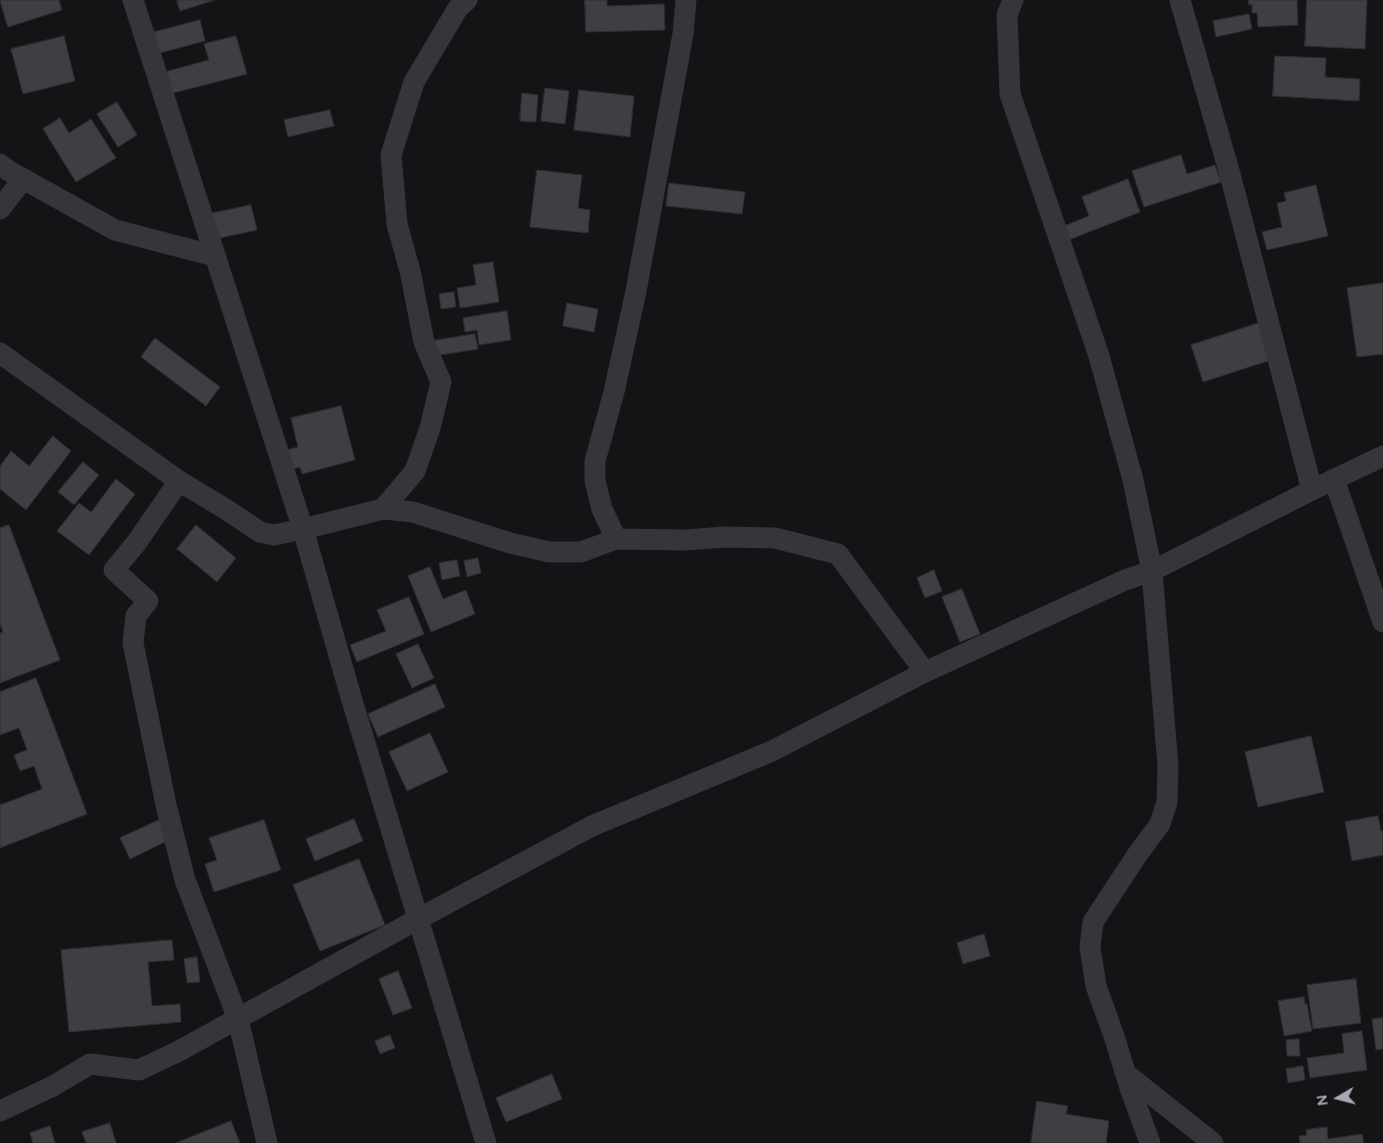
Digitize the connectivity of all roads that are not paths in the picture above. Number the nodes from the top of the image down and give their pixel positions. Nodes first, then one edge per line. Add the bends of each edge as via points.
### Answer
1 (133, 0) edge
2 (467, 0) edge
3 (686, 0) edge
4 (1013, 0) edge
5 (1180, 0) edge
6 (0, 164) edge
7 (23, 179) junction
8 (0, 209) edge
9 (215, 256) junction
10 (0, 353) edge
11 (1383, 456) edge
12 (1334, 479) junction
13 (179, 481) junction
14 (1312, 490) junction
15 (383, 509) junction
16 (303, 529) junction
17 (616, 540) junction
18 (1152, 571) junction
19 (1383, 622) edge
20 (926, 672) junction
21 (418, 920) junction
22 (238, 1019) junction
23 (1126, 1074) junction
24 (0, 1111) edge
25 (267, 1143) edge
26 (486, 1143) edge
27 (1150, 1143) edge
28 (1212, 1143) edge

1 - 9 street
2 - 15 street via 458,8 414,82 391,155 397,224 424,342 441,382 415,471
3 - 17 street via 683,34 636,291 595,461 595,481 602,509
4 - 18 street via 1007,15 1010,94 1099,356 1133,480
5 - 14 street via 1231,178
6 - 7 street
7 - 8 street
7 - 9 street via 115,230
9 - 16 street
10 - 13 street
11 - 12 street
12 - 14 street
12 - 19 street
13 - 16 street via 260,532 274,535
13 - 22 street via 114,570 148,601 136,616 133,643 166,805 185,880
14 - 18 street
15 - 16 street
15 - 17 street via 412,512 549,552 581,552
16 - 21 street
17 - 20 street via 775,538 838,554
18 - 20 street via 1125,580
18 - 23 street via 1168,766 1167,802 1160,824 1092,922 1090,947 1096,986
20 - 21 street via 772,751 592,826
21 - 22 street
21 - 26 street
22 - 24 street via 139,1070 90,1064
22 - 25 street
23 - 27 street
23 - 28 street

